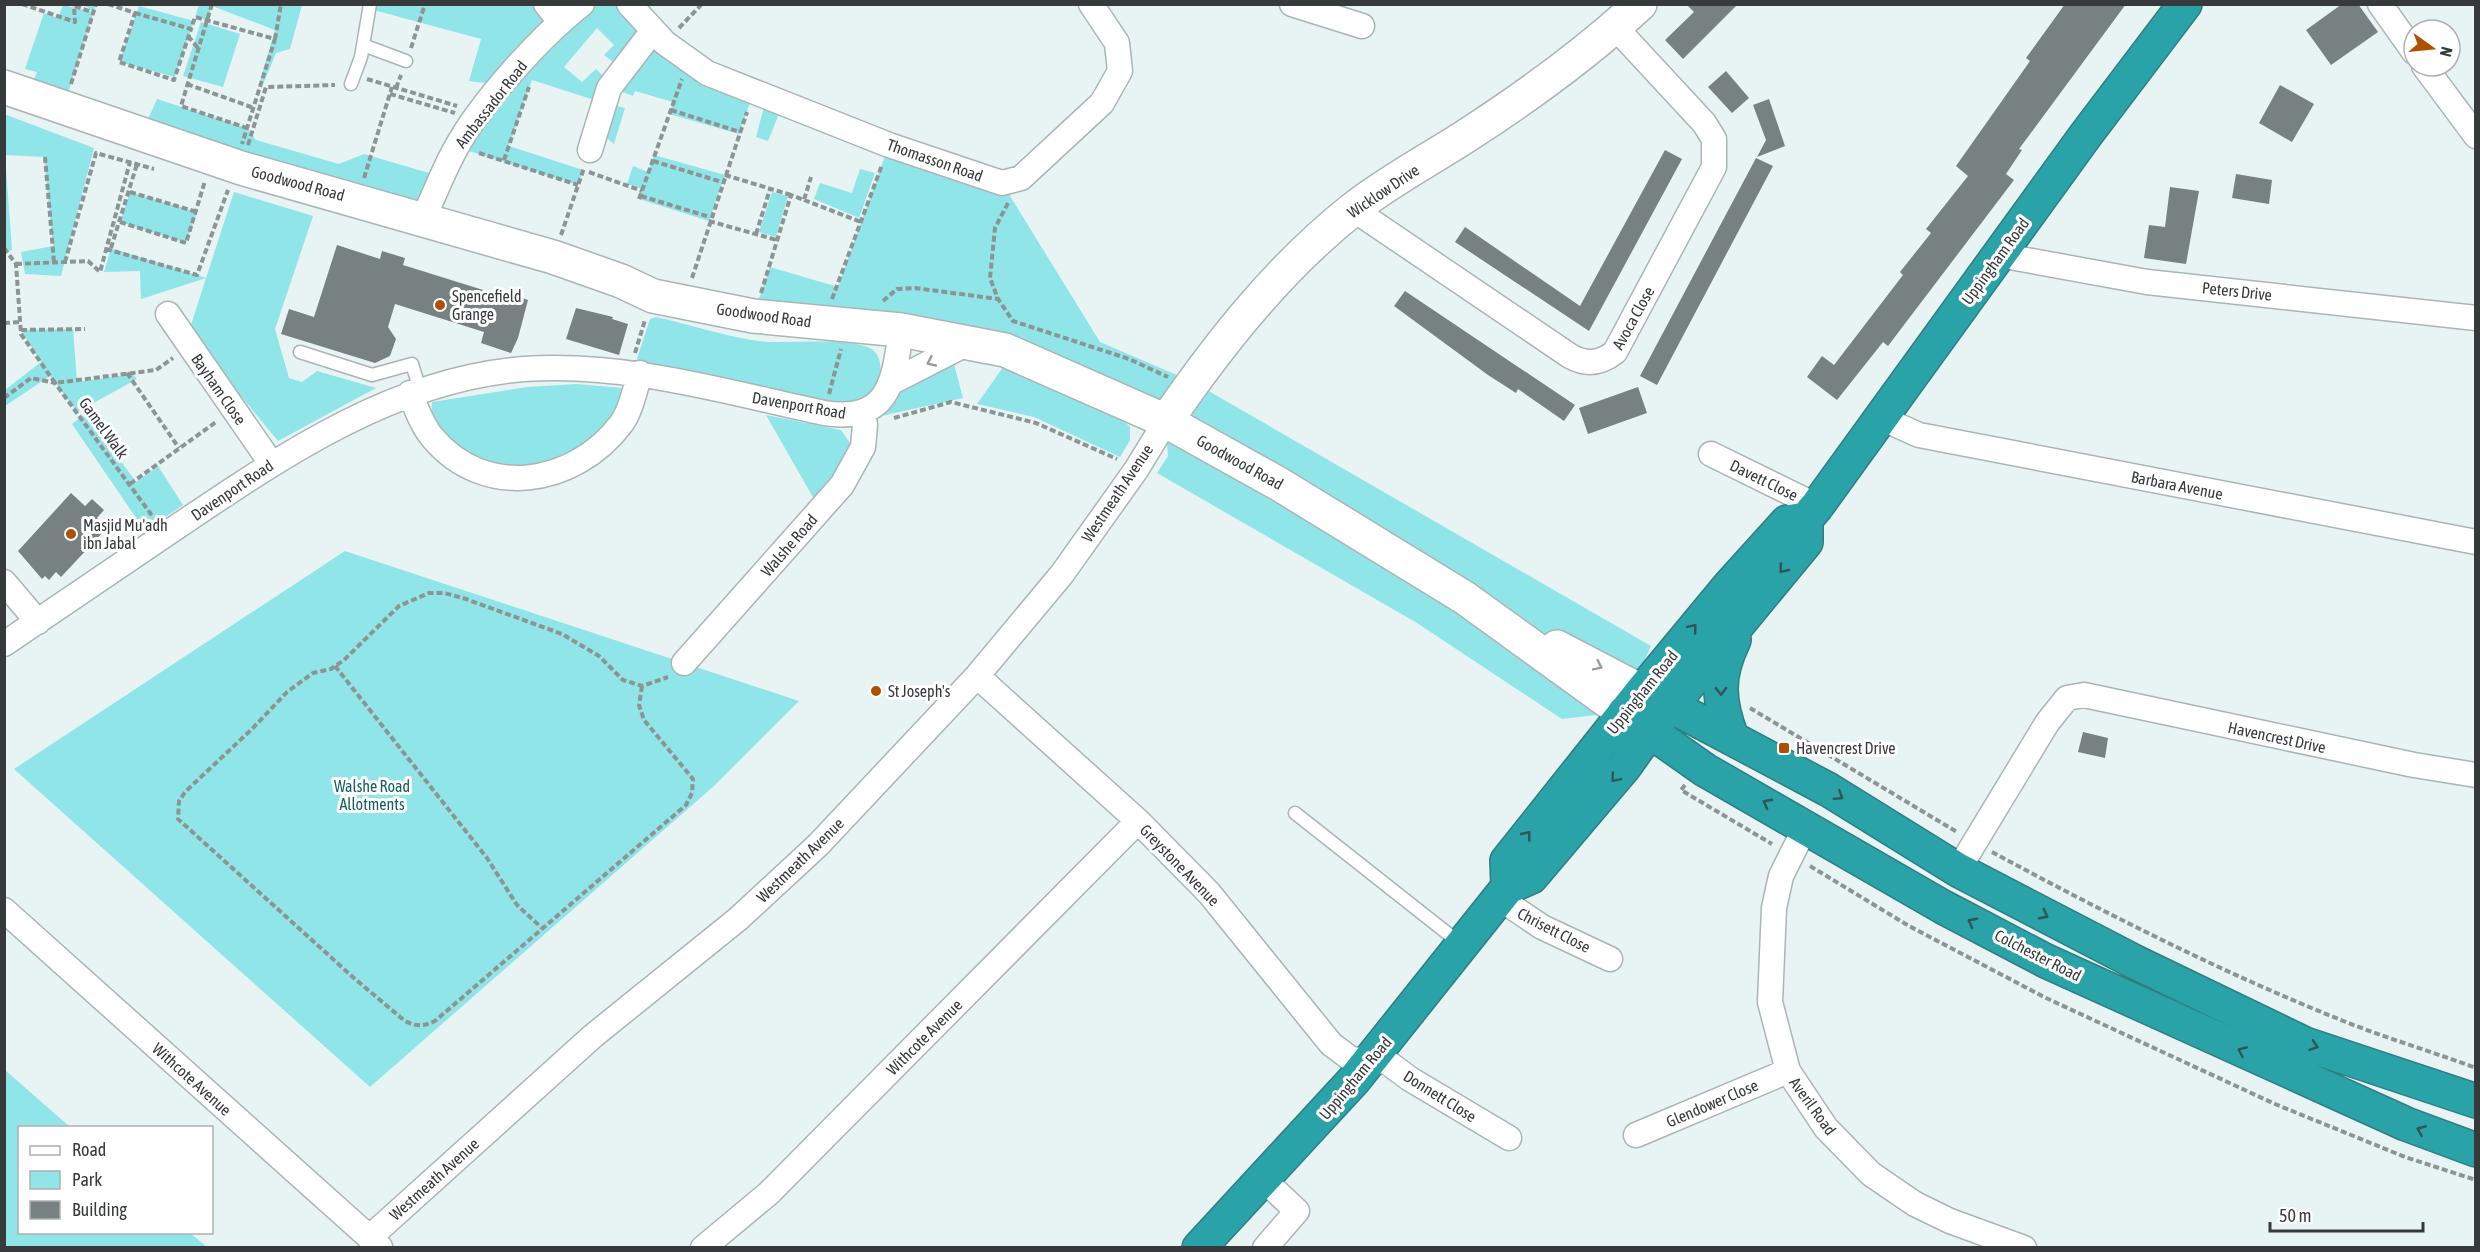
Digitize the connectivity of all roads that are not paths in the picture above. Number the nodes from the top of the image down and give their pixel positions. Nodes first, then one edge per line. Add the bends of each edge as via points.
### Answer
1 (370, 4) edge
2 (582, 4) edge
3 (629, 4) edge
4 (1091, 4) edge
5 (1292, 4) edge
6 (1640, 4) edge
7 (2185, 4) edge
8 (2380, 4) edge
9 (553, 13) edge
10 (1362, 26) dead end
11 (1616, 27) junction
12 (2402, 35) edge
13 (659, 37) junction
14 (363, 45) junction
15 (406, 61) dead end
16 (2433, 78) edge
17 (353, 80) road end
18 (4, 87) edge
19 (2475, 136) edge
20 (586, 160) road end
21 (1353, 209) junction
22 (423, 219) junction
23 (1999, 255) junction
24 (168, 314) dead end
25 (2475, 318) edge
26 (902, 330) junction
27 (970, 342) junction
28 (300, 352) dead end
29 (635, 373) junction
30 (892, 382) junction
31 (415, 391) junction
32 (1881, 418) junction
33 (864, 419) junction
34 (1166, 421) junction
35 (1711, 454) dead end
36 (271, 463) junction
37 (1812, 513) junction
38 (2475, 542) edge
39 (4, 582) edge
40 (1745, 616) junction
41 (38, 622) junction
42 (4, 644) edge
43 (684, 663) road end
44 (977, 676) junction
45 (1671, 706) junction
46 (1639, 711) junction
47 (1732, 738) junction
48 (2475, 775) edge
49 (1295, 813) dead end
50 (1138, 821) junction
51 (1806, 826) junction
52 (1967, 856) junction
53 (1504, 892) junction
54 (4, 910) edge
55 (1461, 944) junction
56 (1610, 959) dead end
57 (1370, 1062) junction
58 (1788, 1071) junction
59 (2435, 1087) junction
60 (2475, 1101) edge
61 (2475, 1117) edge
62 (1636, 1135) dead end
63 (1509, 1138) dead end
64 (2475, 1150) edge
65 (1264, 1180) junction
66 (374, 1243) edge
67 (703, 1248) edge
68 (1199, 1248) edge
69 (1265, 1248) edge
70 (2024, 1248) edge

1 - 14 lane
2 - 9 street, Ambassador Road
3 - 13 street, Thomasson Road
4 - 13 street, Thomasson Road via 1117,43 1120,71 1102,103 1021,178 1002,183 889,145 707,73
5 - 10 street
6 - 11 street, Wicklow Drive
7 - 23 highway, Uppingham Road
8 - 12 street
9 - 22 street, Ambassador Road via 456,147
11 - 21 street, Wicklow Drive via 1534,92
11 - 21 street, Avoca Close via 1704,123 1714,139 1716,158 1615,352 1608,358 1589,363 1570,356
13 - 20 street via 609,88
14 - 15 lane
14 - 17 lane
16 - 19 street
18 - 22 street, Goodwood Road via 64,106 135,152 357,199
21 - 34 street, Wicklow Drive via 1269,288
22 - 26 street, Goodwood Road via 553,257 652,296 753,316
23 - 25 street, Peters Drive via 2147,282
23 - 32 highway, Uppingham Road
24 - 36 street, Bayham Close
26 - 27 street, Goodwood Road
26 - 30 street, Davenport Road
27 -> 30 street
27 - 34 street, Goodwood Road via 1005,350
28 - 31 lane via 372,375 412,364
29 - 31 street, Davenport Road via 522,370
29 - 31 street via 622,423 604,443 572,466 534,479 485,474 455,459 431,436
29 - 33 street, Davenport Road
30 - 33 street, Davenport Road
31 - 36 street, Davenport Road
32 - 37 highway, Uppingham Road
32 - 38 street, Barbara Avenue via 1919,435
33 - 43 street, Walshe Road via 863,447 842,485
34 - 44 street, Westmeath Avenue via 1062,574
34 - 46 street, Goodwood Road via 1279,484
35 - 37 street, Davett Close
36 - 41 street, Davenport Road
37 -> 40 highway, Uppingham Road via 1806,542
46 -> 37 highway, Uppingham Road via 1787,522
39 - 41 street
40 - 45 highway, Uppingham Road
40 -> 47 highway via 1719,687
41 - 42 street, Davenport Road
44 - 50 street, Greystone Avenue
44 - 66 street, Westmeath Avenue via 818,845 738,920 593,1036
45 - 46 highway, Uppingham Road
45 - 47 highway
51 -> 46 highway, Colchester Road via 1705,770
46 - 53 highway, Uppingham Road via 1507,861
47 -> 52 highway
48 - 52 street, Havencrest Drive via 2084,695 2067,698 2054,715
49 - 55 lane
50 - 57 street, Greystone Avenue via 1209,893 1326,1038 1351,1059
50 - 67 street, Withcote Avenue via 769,1194
51 - 58 street, Averil Road via 1786,866 1774,908 1770,1002
64 -> 51 highway, Colchester Road via 2406,1124 2046,961 1943,907
52 -> 59 highway via 2084,936 2305,1044
53 - 55 highway, Uppingham Road
53 - 56 street, Chrisett Close via 1542,927
54 - 66 street, Withcote Avenue
55 - 57 highway, Uppingham Road
57 - 63 street, Donnett Close via 1387,1062 1410,1080
57 - 65 highway, Uppingham Road
58 - 62 street, Glendower Close
58 - 70 street, Averil Road via 1826,1128 1871,1174 1924,1209
59 - 60 highway
59 - 61 highway
65 - 68 highway, Uppingham Road
65 - 69 street via 1297,1211

